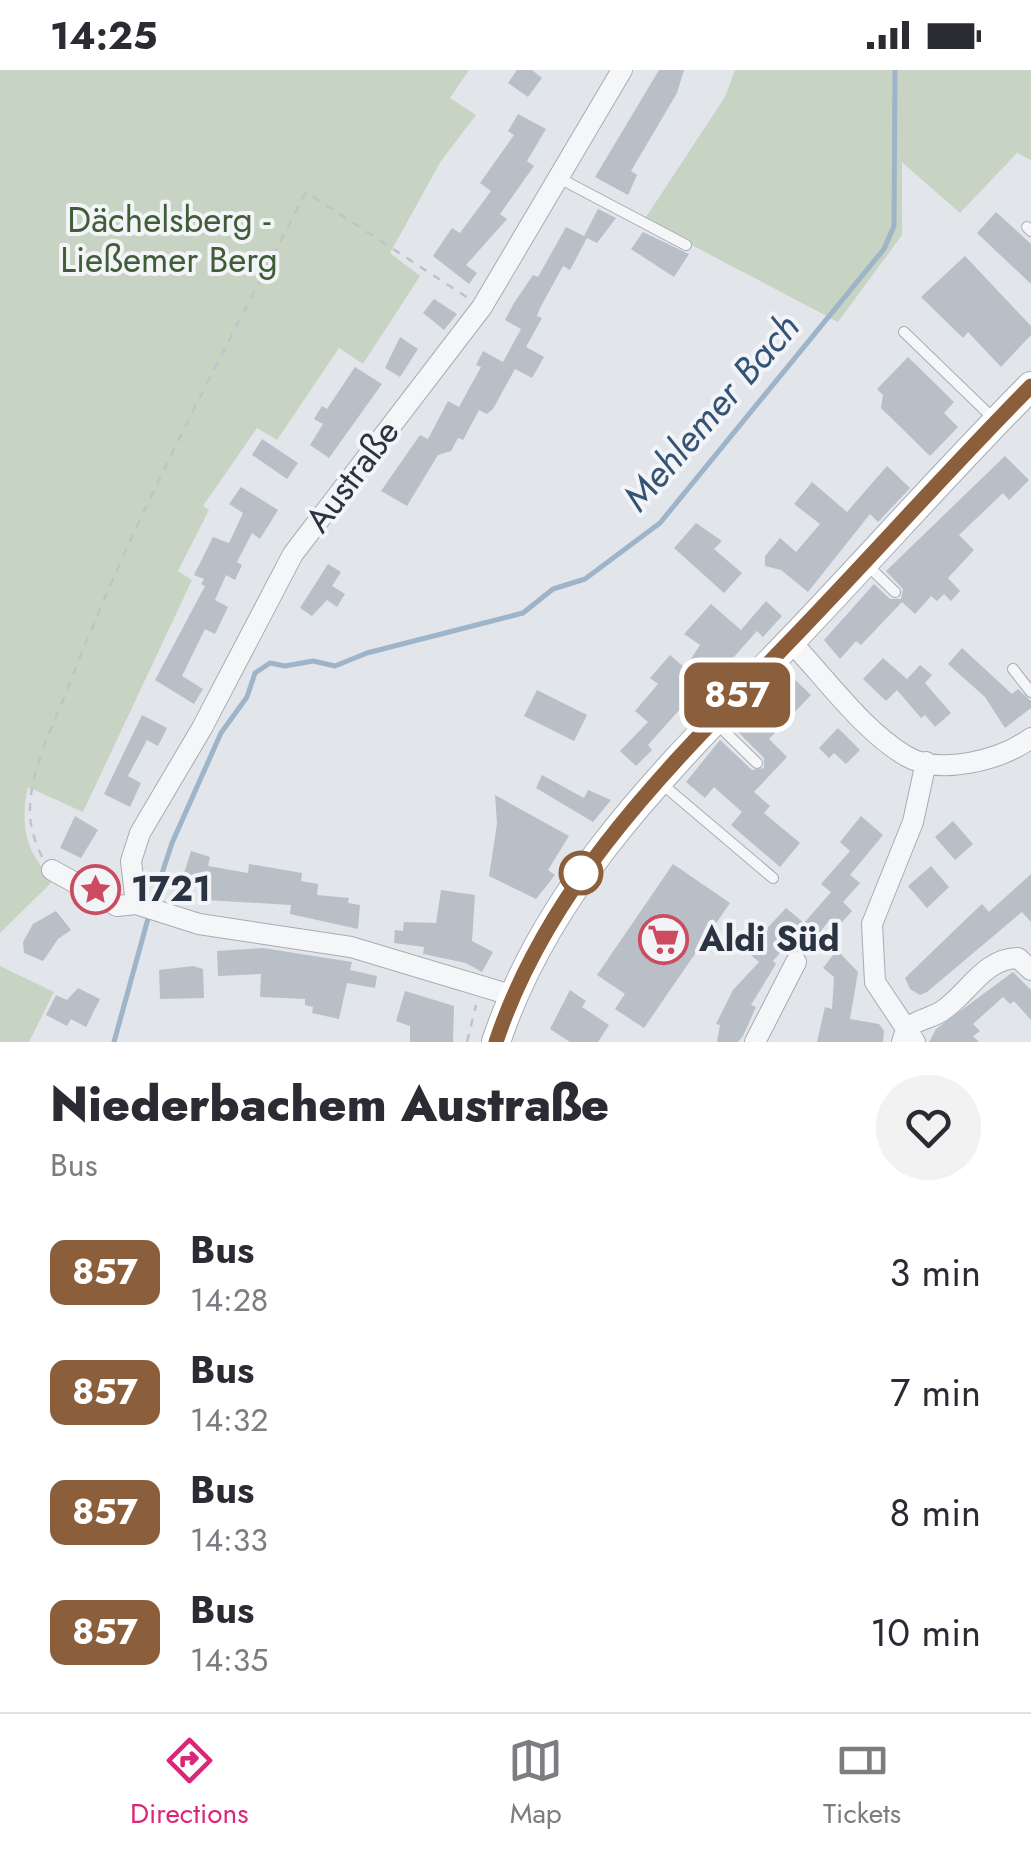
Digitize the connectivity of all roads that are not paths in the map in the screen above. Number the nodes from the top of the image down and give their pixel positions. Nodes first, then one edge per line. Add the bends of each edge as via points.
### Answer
1 (622, 70) edge
2 (558, 178) junction
3 (686, 244) dead end
4 (904, 332) dead end
5 (1031, 386) edge
6 (996, 421) junction
7 (865, 562) junction
8 (895, 592) dead end
9 (790, 641) junction
10 (1013, 669) dead end
11 (1031, 692) edge
12 (712, 720) junction
13 (1031, 738) edge
14 (926, 762) junction
15 (756, 763) dead end
16 (658, 780) junction
17 (52, 870) road end
18 (773, 878) dead end
19 (139, 905) junction
20 (796, 962) dead end
21 (1031, 970) edge
22 (514, 996) junction
23 (907, 1038) edge
24 (496, 1042) edge
25 (755, 1042) edge

1 - 2 street, Austraße
2 - 3 lane
2 - 19 street, Austraße via 482,307 293,554 140,833 131,861
4 - 6 lane
5 - 6 main road
6 - 7 main road
7 - 8 lane
7 - 9 main road
9 - 12 main road
9 - 14 street via 881,736 908,758
10 - 11 lane
12 - 15 lane
12 - 16 main road
13 - 14 street via 986,759
14 - 23 street via 912,822 872,924 875,982
16 - 18 lane
16 - 22 main road via 570,889
17 - 19 street via 116,906
19 - 22 street via 199,924 352,947
20 - 25 street
21 - 23 street via 1018,958 995,963 940,1012 919,1018
22 - 24 main road

